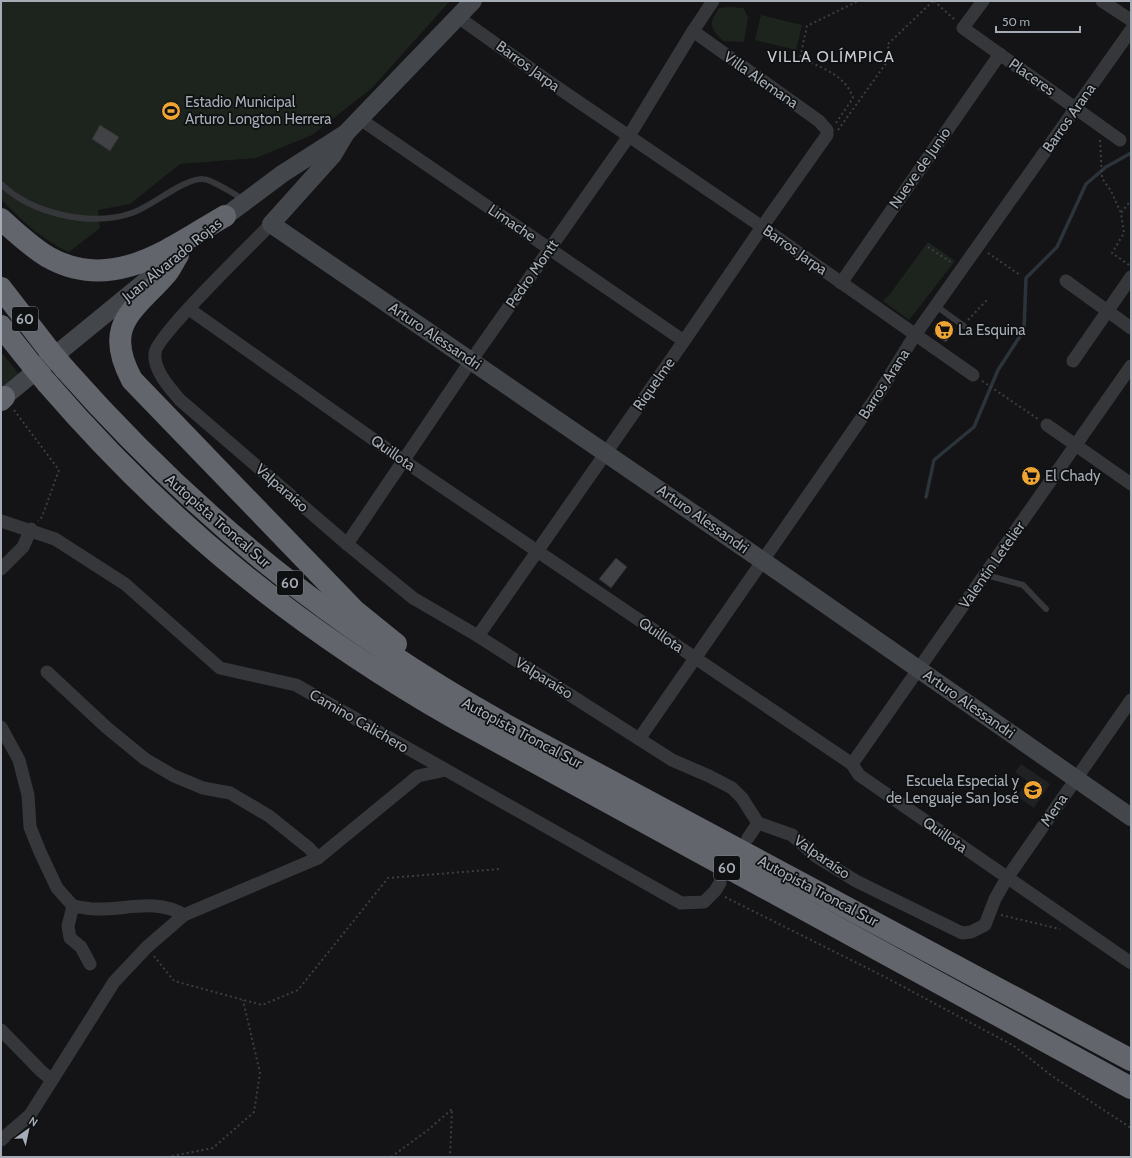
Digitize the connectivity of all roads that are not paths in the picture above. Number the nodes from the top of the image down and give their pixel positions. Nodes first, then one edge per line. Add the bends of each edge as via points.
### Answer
1 (474, 1) edge
2 (713, 1) edge
3 (983, 1) edge
4 (1102, 1) edge
5 (458, 17) junction
6 (1131, 20) edge
7 (1131, 30) edge
8 (692, 31) junction
9 (1000, 54) junction
10 (1076, 108) junction
11 (360, 119) junction
12 (827, 130) joint
13 (346, 133) junction
14 (629, 136) junction
15 (1120, 140) dead end
16 (1, 184) edge
17 (245, 202) junction
18 (225, 216) junction
19 (1, 219) edge
20 (271, 224) junction
21 (762, 227) junction
22 (550, 249) junction
23 (178, 255) junction
24 (1131, 277) edge
25 (1066, 281) dead end
26 (841, 283) junction
27 (1, 288) edge
28 (936, 306) junction
29 (189, 309) junction
30 (1107, 311) junction
31 (1, 326) edge
32 (964, 326) road end
33 (1131, 328) edge
34 (915, 335) junction
35 (9, 340) edge
36 (684, 341) junction
37 (156, 346) joint
38 (472, 360) junction
39 (1073, 361) dead end
40 (1131, 367) edge
41 (973, 375) road end
42 (2, 398) edge
43 (1047, 425) road end
44 (1075, 446) junction
45 (606, 452) junction
46 (404, 461) junction
47 (1131, 484) edge
48 (1, 521) edge
49 (31, 529) junction
50 (347, 544) junction
51 (537, 551) junction
52 (763, 561) junction
53 (1, 570) edge
54 (986, 575) junction
55 (1046, 609) dead end
56 (478, 636) junction
57 (696, 659) junction
58 (918, 669) junction
59 (47, 672) dead end
60 (1131, 700) edge
61 (1, 727) edge
62 (639, 739) junction
63 (552, 749) junction
64 (852, 764) junction
65 (446, 770) junction
66 (1075, 779) junction
67 (1131, 817) edge
68 (758, 823) junction
69 (748, 838) dead end
70 (318, 858) junction
71 (1007, 878) junction
72 (718, 887) road end
73 (73, 906) junction
74 (184, 915) junction
75 (984, 925) joint
76 (1131, 963) edge
77 (90, 964) dead end
78 (1, 1030) edge
79 (1131, 1060) edge
80 (52, 1080) junction
81 (1131, 1088) edge
82 (1, 1140) edge

1 - 5 main road, Juan Alvarado Rojas
2 - 8 street, Pedro Montt
3 - 9 street, Placeres via 964,28
4 - 6 street
5 - 11 main road, Juan Alvarado Rojas
5 - 14 street, Barros Jarpa
7 - 10 street, Barros Arana
8 - 12 street, Villa Alemana via 819,121
8 - 14 street, Pedro Montt
9 - 10 street, Placeres
9 - 26 street, Nueve de Junio
10 - 15 street, Placeres
10 - 28 street, Barros Arana
11 - 13 main road, Juan Alvarado Rojas
11 - 22 street, Limache
12 - 21 street, Riquelme via 827,135
13 - 17 main road, Juan Alvarado Rojas
13 - 20 main road, Juan Alvarado Rojas via 333,155
14 - 21 street, Barros Jarpa
14 - 22 street, Pedro Montt
16 - 17 lane via 27,201 58,214 77,218 96,219 132,213 190,182 203,179 235,194
17 - 18 main road, Juan Alvarado Rojas
18 - 19 highway via 150,260 127,268 103,271 69,266 47,257
18 - 23 main road, Juan Alvarado Rojas
20 - 29 street, Juan Alvarado Rojas
20 - 38 main road, Arturo Alessandri
21 - 26 street, Barros Jarpa
21 - 36 street, Riquelme
22 - 36 street, Limache
22 - 38 street, Pedro Montt
23 - 42 main road, Juan Alvarado Rojas
23 - 63 highway via 168,272 125,319 122,352 127,371 138,388 354,610 410,655
24 - 30 street
25 - 30 street
26 - 34 street, Barros Jarpa
27 - 63 highway, Autopista Troncal Sur / 60, bridge via 65,369 127,437 192,501 262,561 300,592 422,676
28 - 32 lane
28 - 34 street, Barros Arana
29 - 37 street, Juan Alvarado Rojas
29 - 46 street, Quillota
30 - 33 street
30 - 39 street
31 - 35 highway, Autopista Troncal Sur / 60
34 - 41 street, Barros Jarpa
34 - 52 street, Barros Arana via 879,393
35 - 81 highway, Autopista Troncal Sur / 60, bridge via 120,464 206,545 287,611 370,668 456,719
36 - 45 street, Riquelme
37 - 50 street, Valparaíso via 155,354 160,373 180,400
38 - 45 main road, Arturo Alessandri
38 - 46 street, Pedro Montt
40 - 44 street, Valentín Letelier
43 - 44 street
44 - 47 street
44 - 54 street, Valentín Letelier
45 - 51 street, Riquelme
45 - 52 main road, Arturo Alessandri
46 - 50 street, Pedro Montt
46 - 51 street, Quillota
48 - 49 street, Camino Calichero
49 - 53 street via 23,547
49 - 65 street, Camino Calichero via 55,539 125,584 220,668 296,686
50 - 56 street, Valparaíso via 413,598
51 - 56 street, Riquelme
51 - 57 street, Quillota
52 - 57 street, Barros Arana
52 - 58 main road, Arturo Alessandri
54 - 55 lane via 1023,585
54 - 58 street, Valentín Letelier
56 - 62 street, Valparaíso
57 - 62 street, Barros Arana
57 - 64 street, Quillota
58 - 64 street, Valentín Letelier
58 - 66 main road, Arturo Alessandri
59 - 70 street via 145,759 174,776 203,788 230,793 269,816 310,848
60 - 66 street, Mena
61 - 73 street via 19,760 28,795 30,827 40,852 57,888
62 - 68 street, Valparaíso via 672,760 732,788 742,798
63 - 79 highway, Autopista Troncal Sur / 60
64 - 71 street, Quillota via 860,775
65 - 70 street via 418,776
65 - 72 street, Camino Calichero via 681,903 704,902
66 - 67 main road, Arturo Alessandri
66 - 71 street, Mena
68 - 69 street
68 - 75 street, Valparaíso via 792,835 817,857 856,881 962,933 971,932
70 - 74 street
71 - 75 street, Mena
71 - 76 street, Quillota
73 - 74 street via 96,909 166,906
73 - 77 street via 68,926 70,938 81,947
74 - 80 street via 147,947 114,982
78 - 80 street
80 - 82 street via 30,1116

